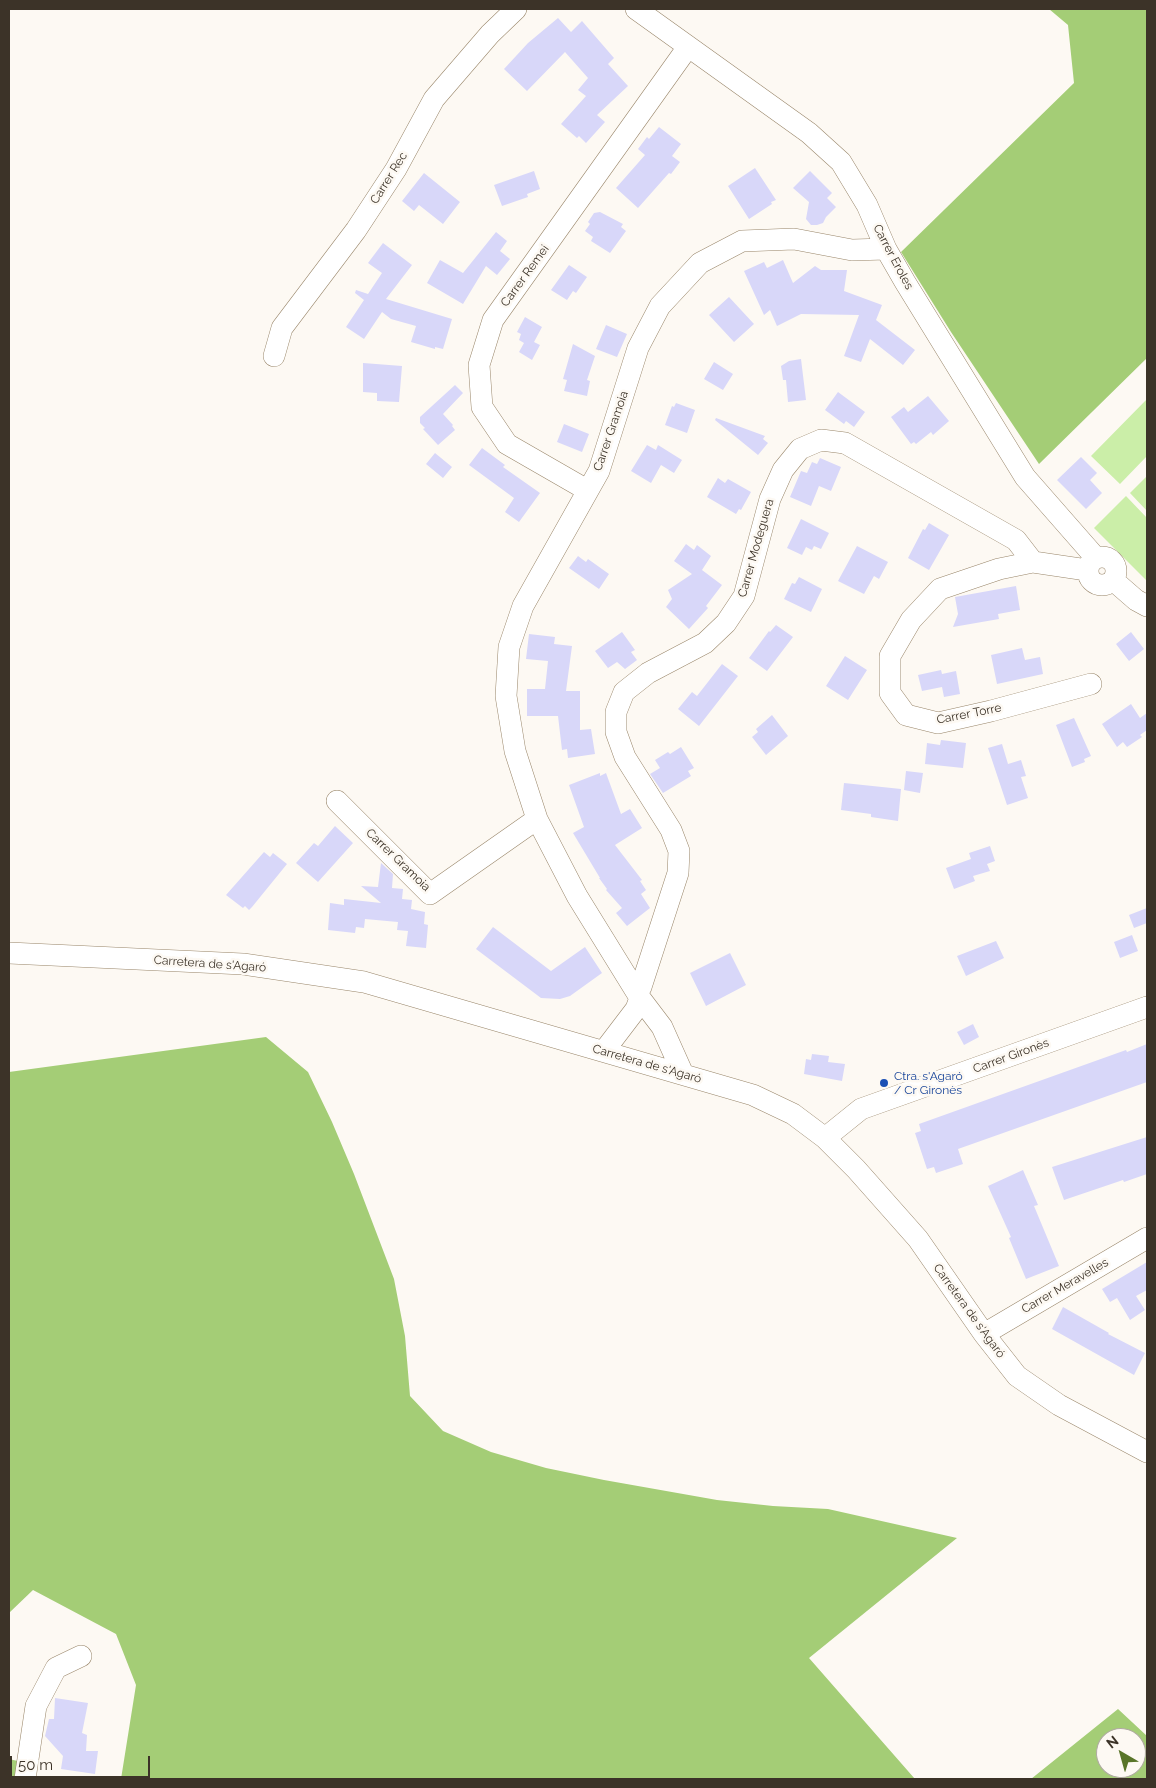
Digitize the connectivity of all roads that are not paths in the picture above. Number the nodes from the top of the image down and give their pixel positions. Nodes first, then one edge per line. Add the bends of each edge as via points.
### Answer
1 (516, 9) edge
2 (636, 9) edge
3 (688, 47) junction
4 (886, 249) junction
5 (274, 356) dead end
6 (587, 490) junction
7 (1033, 562) junction
8 (1092, 564) junction
9 (1147, 606) edge
10 (1091, 684) dead end
11 (337, 801) dead end
12 (537, 819) junction
13 (9, 953) edge
14 (638, 995) junction
15 (1147, 1007) edge
16 (623, 1026) junction
17 (662, 1027) junction
18 (604, 1051) junction
19 (636, 1060) junction
20 (683, 1074) junction
21 (825, 1138) junction
22 (1147, 1238) edge
23 (984, 1334) junction
24 (1147, 1452) edge
25 (81, 1656) dead end
26 (25, 1779) edge

1 - 5 street, Carrer Rec via 434,99 396,169 356,230 282,328
2 - 3 street, Carrer Eroles
3 - 4 street, Carrer Eroles via 810,133 841,162 867,205
3 - 6 street, Carrer Remei via 493,320 479,366 482,407 507,444
4 - 6 street, Carrer Gramoia via 852,250 794,239 742,241 700,263 660,306 638,348 599,471
4 - 8 street, Carrer Eroles via 1025,477
6 - 12 street, Carrer Gramoia via 523,606 509,647 506,696 515,751
7 - 8 street, Carrer Torre
7 - 10 street, Carrer Torre via 999,569 940,589 911,620 890,656 890,693 906,715 938,723
7 - 14 street, Carrer Modeguera via 1016,540 845,443 821,440 800,449 783,470 770,499 744,596 726,624 704,642 648,673 624,692 616,712 616,732 625,756 672,830 679,851 678,873
8 - 9 street via 1107,558 1116,572 1113,580
11 - 12 street, Carrer Gramoia via 430,894
12 - 14 street, Carrer Gramoia via 577,896
13 - 18 street, Carretera de s'Agaró via 243,964 364,982
14 - 16 street, Carrer Modeguera via 636,1009
14 - 17 street, Carrer Gramoia
15 - 21 street, Carrer Gironès via 861,1109
16 - 18 street, Carrer Modeguera
16 - 19 street
17 - 19 street
17 - 20 street, Carrer Gramoia
18 - 19 street, Carretera de s'Agaró
19 - 20 street, Carretera de s'Agaró
20 - 21 street, Carretera de s'Agaró via 753,1095 792,1114
21 - 23 street, Carretera de s'Agaró via 918,1239
22 - 23 street, Carrer Meravelles
23 - 24 street, Carretera de s'Agaró via 1017,1376 1059,1405
25 - 26 street via 56,1668 36,1706

